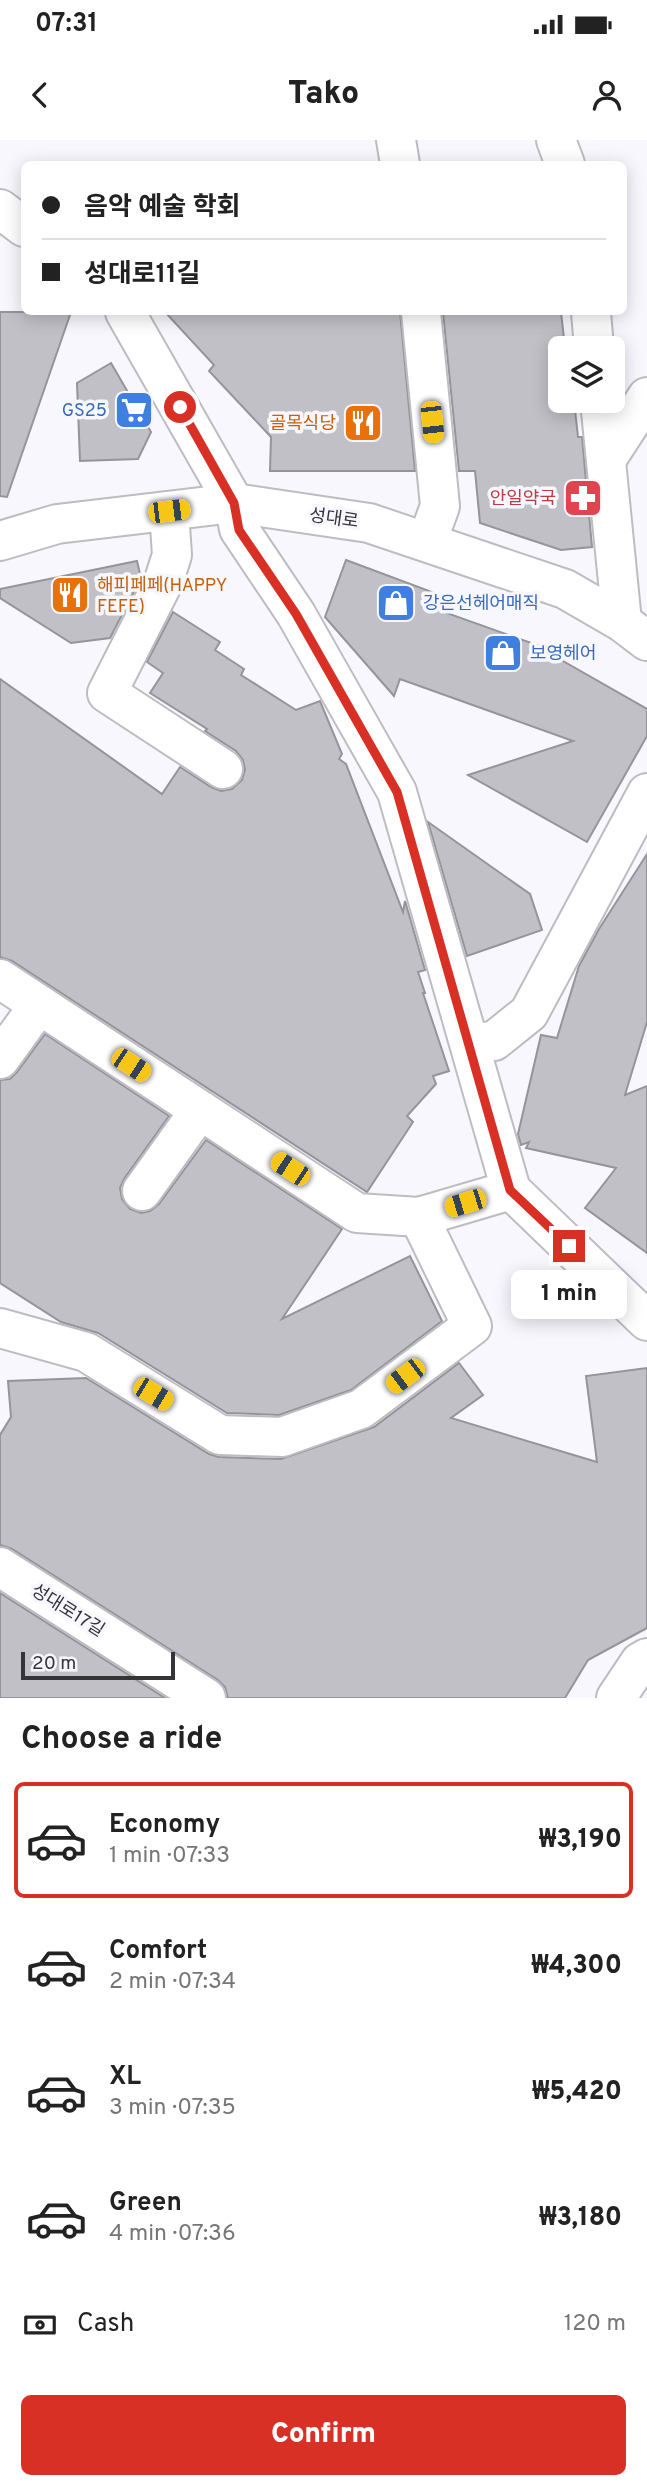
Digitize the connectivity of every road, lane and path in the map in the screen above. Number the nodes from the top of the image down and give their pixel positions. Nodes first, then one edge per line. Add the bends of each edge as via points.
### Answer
1 (396, 140) edge
2 (556, 140) edge
3 (400, 161) edge
4 (564, 161) edge
5 (0, 209) edge
6 (21, 226) edge
7 (127, 315) edge
8 (421, 315) edge
9 (591, 315) edge
10 (593, 336) edge
11 (647, 397) edge
12 (601, 413) edge
13 (606, 460) junction
14 (234, 503) junction
15 (169, 511) junction
16 (0, 541) edge
17 (427, 542) junction
18 (634, 631) edge
19 (223, 769) dead end
20 (647, 793) edge
21 (0, 979) edge
22 (39, 1005) junction
23 (470, 1043) junction
24 (0, 1059) edge
25 (200, 1110) junction
26 (510, 1190) junction
27 (142, 1191) dead end
28 (419, 1217) junction
29 (647, 1321) edge
30 (0, 1328) edge
31 (0, 1567) edge
32 (647, 1658) edge
33 (206, 1698) edge
34 (616, 1698) edge

1 - 3 street
2 - 4 street
5 - 6 street
7 - 14 street
8 - 17 street via 440,506
9 - 10 street
11 - 13 street
12 - 13 street
13 - 18 street
14 - 15 street, 성대로
14 - 17 street, 성대로 via 369,523
14 - 23 street via 239,530 296,614 397,792
15 - 16 street, 성대로 via 57,524
15 - 19 street via 172,555 163,583 107,693
17 - 18 street, 성대로 via 565,589
20 - 23 street via 529,1013 494,1041
21 - 22 street
22 - 24 street
22 - 25 street
23 - 26 street
25 - 27 street
25 - 28 street via 357,1213
26 - 28 street
26 - 29 street
28 - 30 street via 472,1326 360,1409 282,1437 220,1435 86,1352
31 - 33 street, 성대로17길
32 - 34 street

